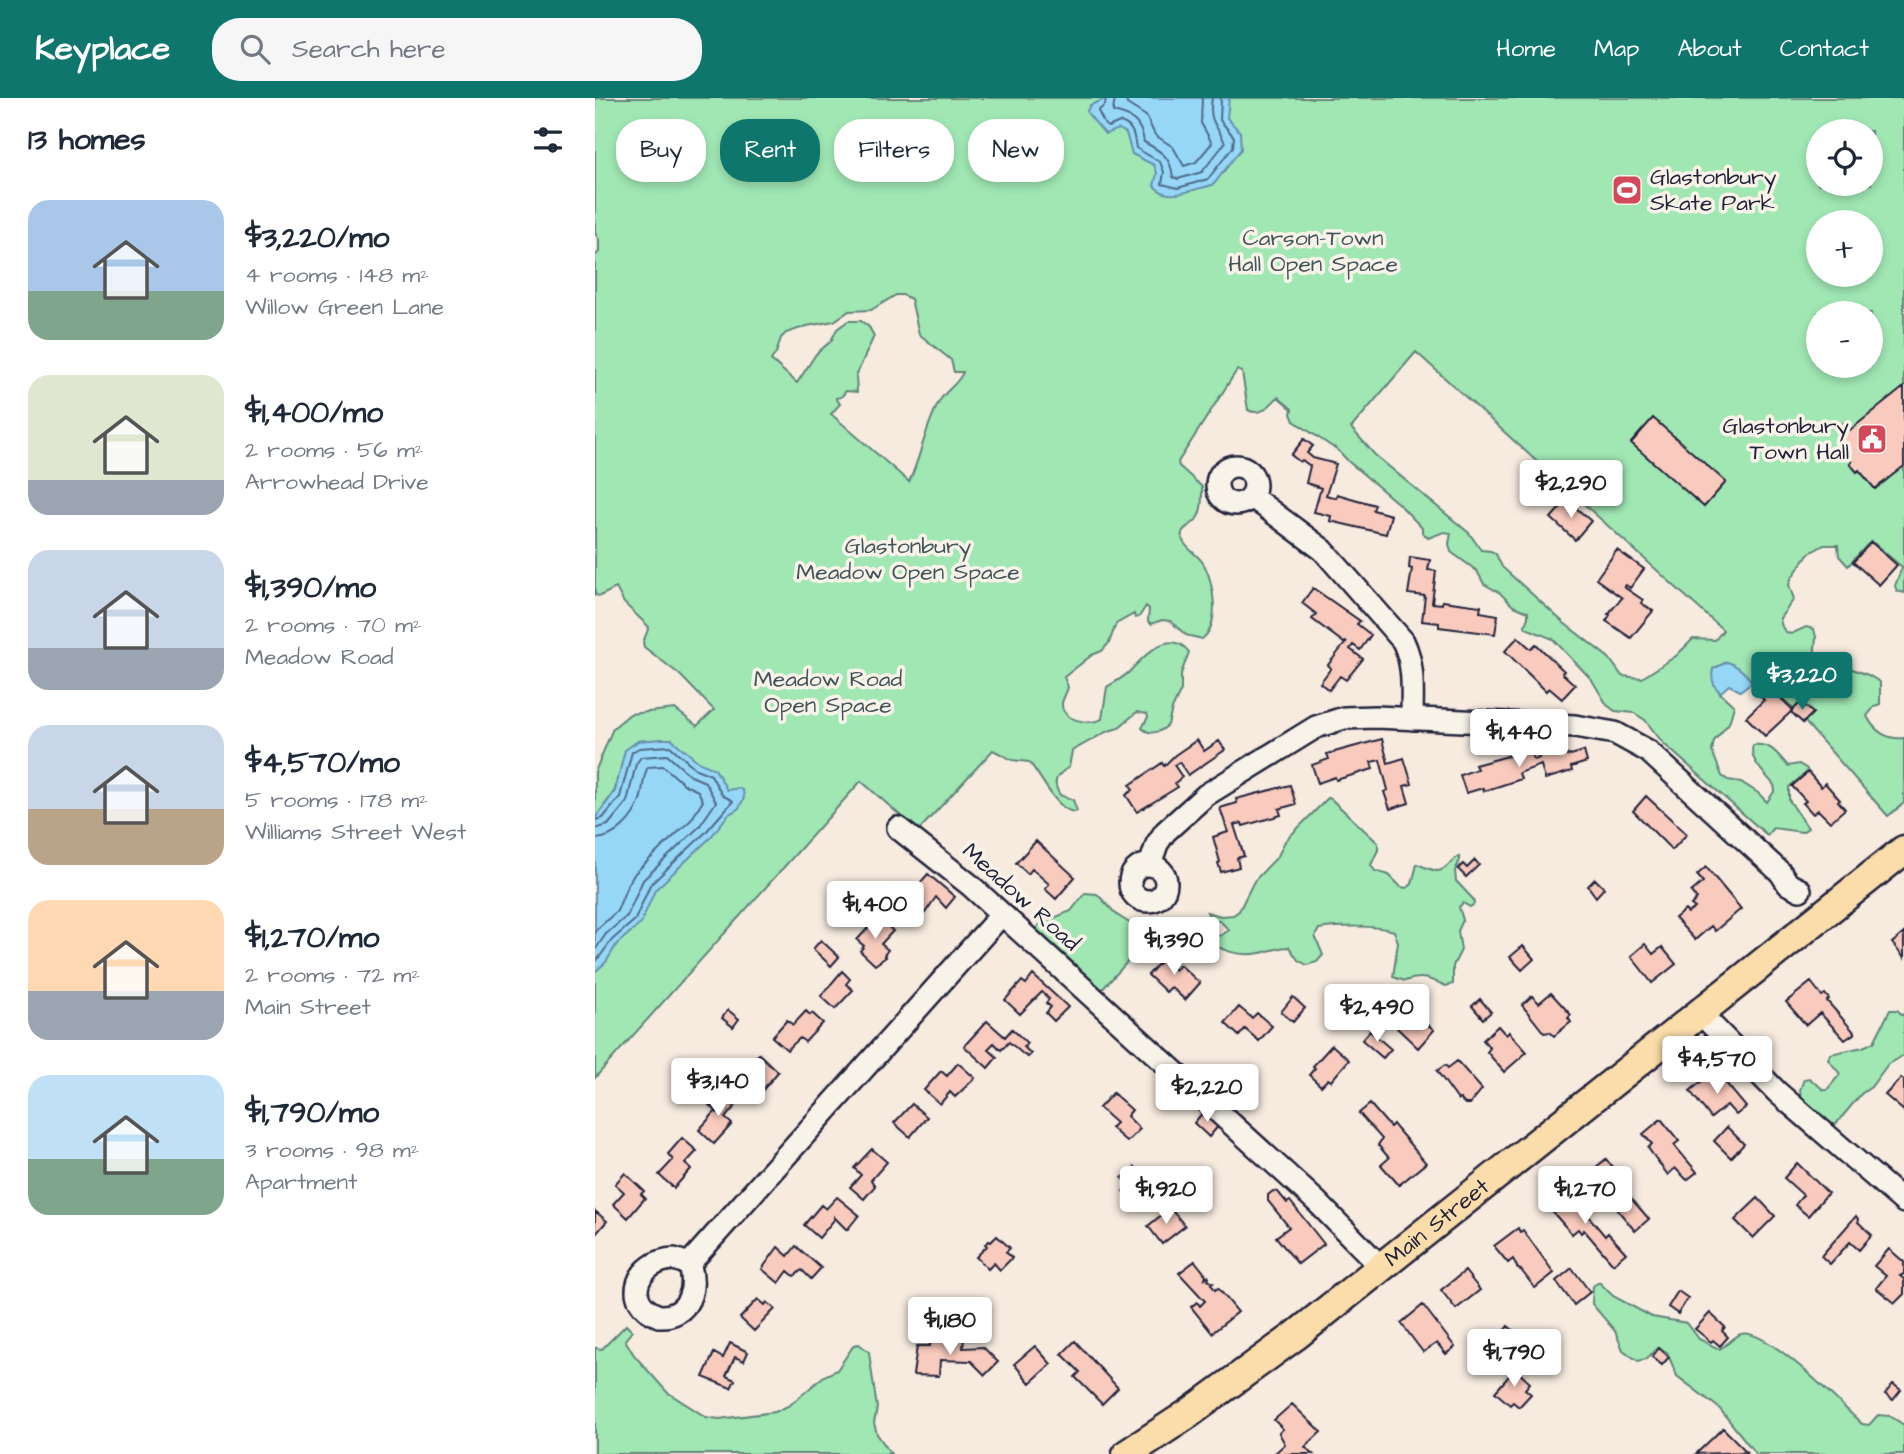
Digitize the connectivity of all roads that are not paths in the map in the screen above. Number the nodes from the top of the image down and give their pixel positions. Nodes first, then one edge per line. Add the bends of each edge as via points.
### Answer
1 (1252, 497) dead end
2 (1412, 719) junction
3 (898, 828) dead end
4 (1904, 850) edge
5 (1150, 865) dead end
6 (1002, 914) junction
7 (1822, 915) junction
8 (1700, 1013) junction
9 (1904, 1202) edge
10 (689, 1264) dead end
11 (1381, 1267) junction
12 (1126, 1454) edge

1 - 2 street via 1323,550 1403,641 1411,661
2 - 5 street via 1344,718 1300,734 1192,806 1165,832
2 - 7 street via 1589,727 1626,738 1654,757
3 - 6 street, Meadow Road
4 - 7 main road, Main Street
6 - 10 street
6 - 11 street, Meadow Road via 1324,1208
7 - 8 main road, Main Street
8 - 9 street via 1777,1092
8 - 11 main road, Main Street
11 - 12 main road, Main Street via 1244,1375

